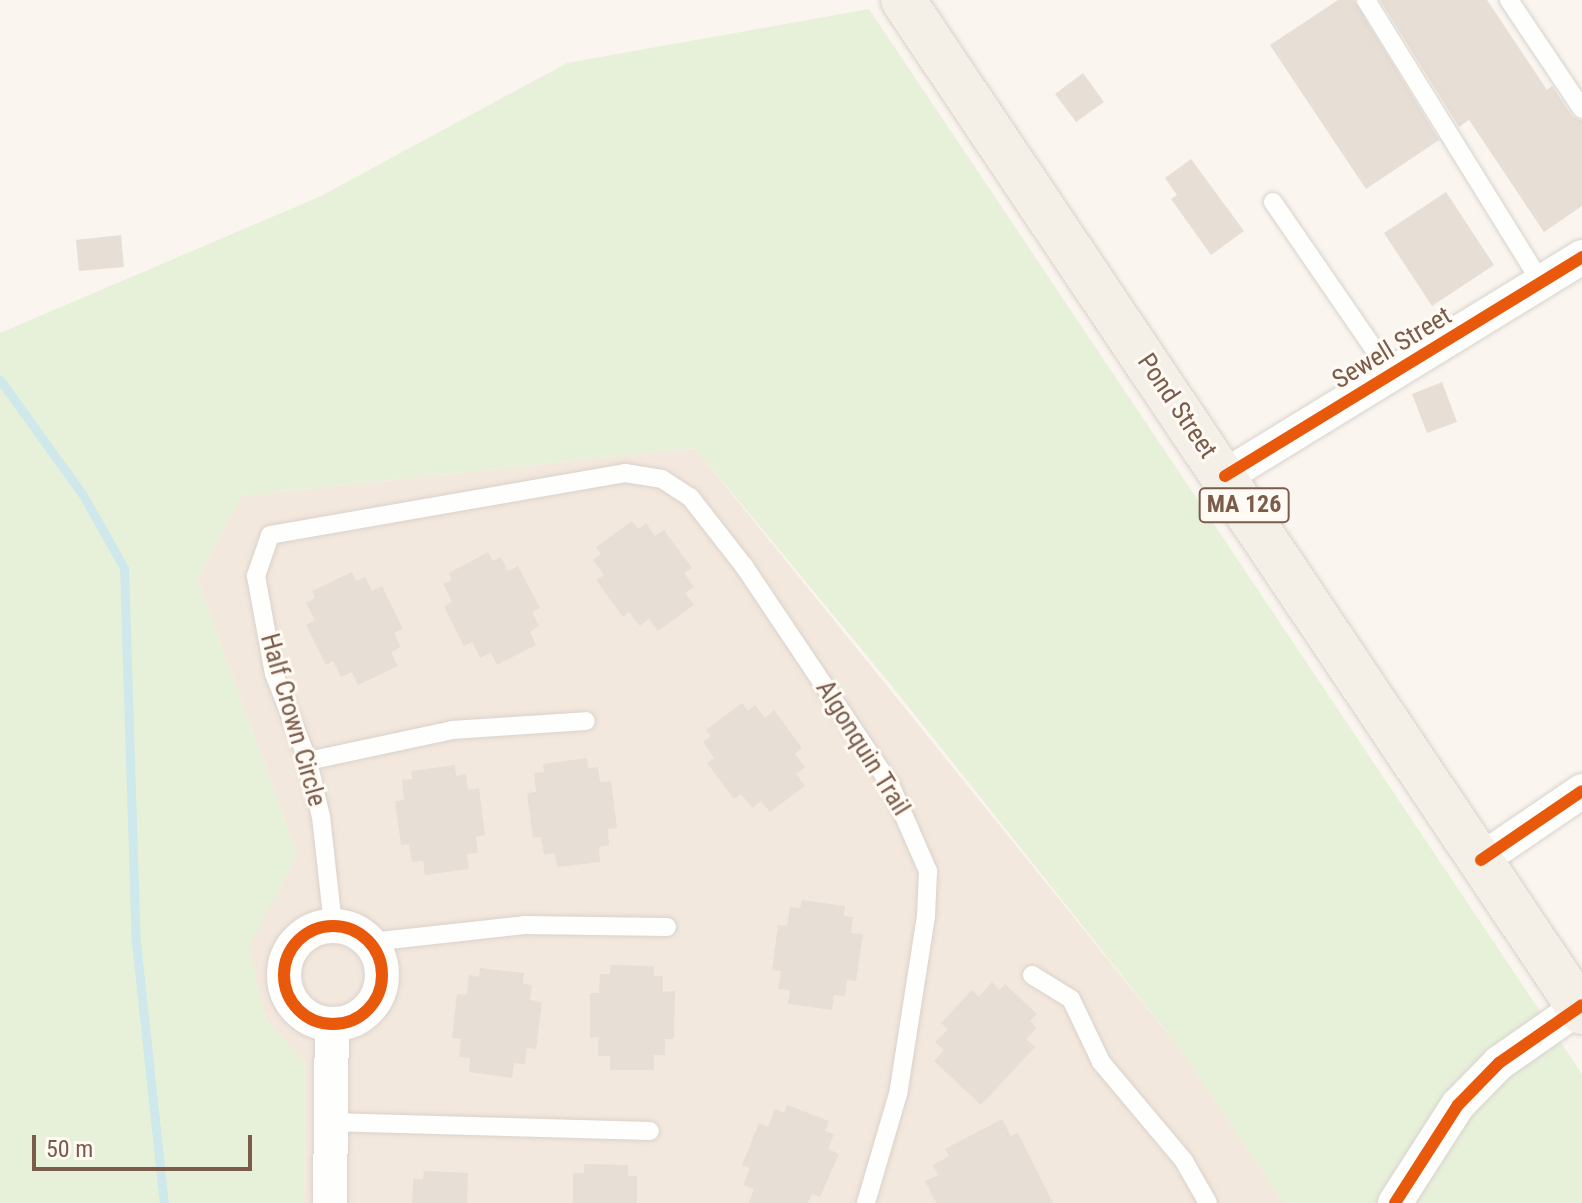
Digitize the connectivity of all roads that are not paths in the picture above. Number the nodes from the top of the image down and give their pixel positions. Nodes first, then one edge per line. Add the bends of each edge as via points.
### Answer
1 (903, 0) edge
2 (1366, 0) edge
3 (1509, 0) edge
4 (1582, 109) edge
5 (1273, 202) dead end
6 (1582, 257) edge
7 (1541, 282) junction
8 (1391, 374) junction
9 (1225, 476) junction
10 (524, 488) joint
11 (586, 721) dead end
12 (308, 761) junction
13 (1582, 791) edge
14 (1481, 860) junction
15 (333, 925) junction
16 (667, 927) dead end
17 (371, 942) junction
18 (1032, 975) dead end
19 (1581, 1008) edge
20 (332, 1025) junction
21 (329, 1122) junction
22 (650, 1131) dead end
23 (330, 1203) edge
24 (866, 1203) edge
25 (1208, 1203) edge
26 (1395, 1203) edge

1 - 9 main road, Pond Street / MA 126
2 - 7 lane
3 - 4 lane
5 - 8 lane
6 - 7 street, Sewell Street
7 - 8 street, Sewell Street
8 - 9 street, Sewell Street
9 - 14 main road, Pond Street / MA 126
10 - 12 lane, Half Crown Circle via 270,535 256,576 274,674
10 - 24 lane, Algonquin Trail via 625,473 662,479 690,497 744,566 851,725 913,829 928,871 926,916 898,1094
11 - 12 lane via 452,730
12 - 15 lane, Half Crown Circle via 321,817
13 - 14 street
14 - 19 main road, Pond Street / MA 126
15 - 17 street
15 - 20 street via 298,939 283,972 286,991 302,1014
16 - 17 lane via 524,925
17 - 20 street via 382,965 382,984 373,1005 351,1021
18 - 25 lane via 1071,999 1101,1062 1184,1161
19 - 26 street via 1499,1063 1458,1105
20 - 21 street
21 - 22 lane
21 - 23 street

